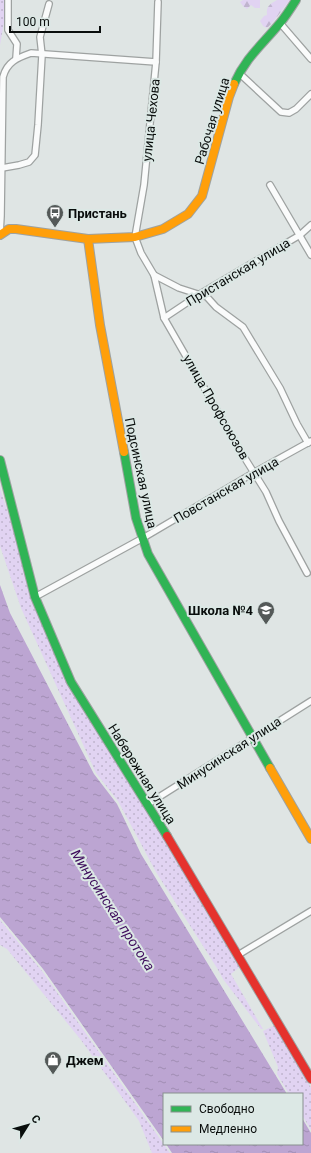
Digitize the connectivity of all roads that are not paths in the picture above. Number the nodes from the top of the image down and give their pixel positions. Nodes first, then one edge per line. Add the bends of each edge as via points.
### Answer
1 (8, 0) edge
2 (296, 0) edge
3 (158, 2) dead end
4 (49, 4) dead end
5 (280, 23) junction
6 (42, 55) junction
7 (16, 58) junction
8 (311, 59) edge
9 (156, 62) junction
10 (239, 73) junction
11 (311, 94) edge
12 (2, 168) junction
13 (270, 185) dead end
14 (311, 225) edge
15 (0, 235) edge
16 (300, 235) junction
17 (135, 237) junction
18 (88, 239) junction
19 (311, 255) edge
20 (154, 275) junction
21 (200, 294) junction
22 (164, 318) junction
23 (309, 442) edge
24 (0, 460) edge
25 (255, 472) junction
26 (143, 538) junction
27 (307, 574) dead end
28 (35, 597) junction
29 (311, 701) edge
30 (253, 738) junction
31 (148, 804) junction
32 (311, 839) edge
33 (311, 912) edge
34 (238, 955) junction
35 (310, 1077) edge

1 - 7 street via 8,30 16,44
2 - 5 street, Рабочая улица
3 - 9 street, улица Чехова
4 - 6 street via 40,37
5 - 8 street
5 - 10 street, Рабочая улица via 249,57
6 - 7 street via 31,53
6 - 9 street
6 - 12 street via 35,155 29,162
7 - 12 street via 5,69 3,77
9 - 17 street, улица Чехова via 144,186
10 - 11 street via 281,112 289,114
10 - 17 street, Рабочая улица via 229,97 202,196 188,214 176,222 163,229
12 - 15 street
13 - 16 street
14 - 16 street, Пристанская улица
15 - 18 street via 9,229 16,229
16 - 19 street
16 - 21 street, Пристанская улица
17 - 18 street
17 - 20 street, улица Профсоюзов
18 - 26 street, Подсинская улица via 100,325 136,518
20 - 21 street via 179,288
20 - 22 street, улица Профсоюзов
21 - 22 street, Пристанская улица
21 - 23 street via 243,327
22 - 25 street, улица Профсоюзов
23 - 25 street, Повстанская улица
24 - 28 street, Набережная улица
25 - 26 street, Повстанская улица
25 - 27 street, улица Профсоюзов
26 - 28 street, Повстанская улица
26 - 30 street, Подсинская улица via 148,554
28 - 31 street, Набережная улица via 71,682
29 - 30 street, Минусинская улица
30 - 31 street, Минусинская улица
30 - 32 street, Подсинская улица
31 - 34 street, Набережная улица
33 - 34 street
34 - 35 street, Набережная улица

